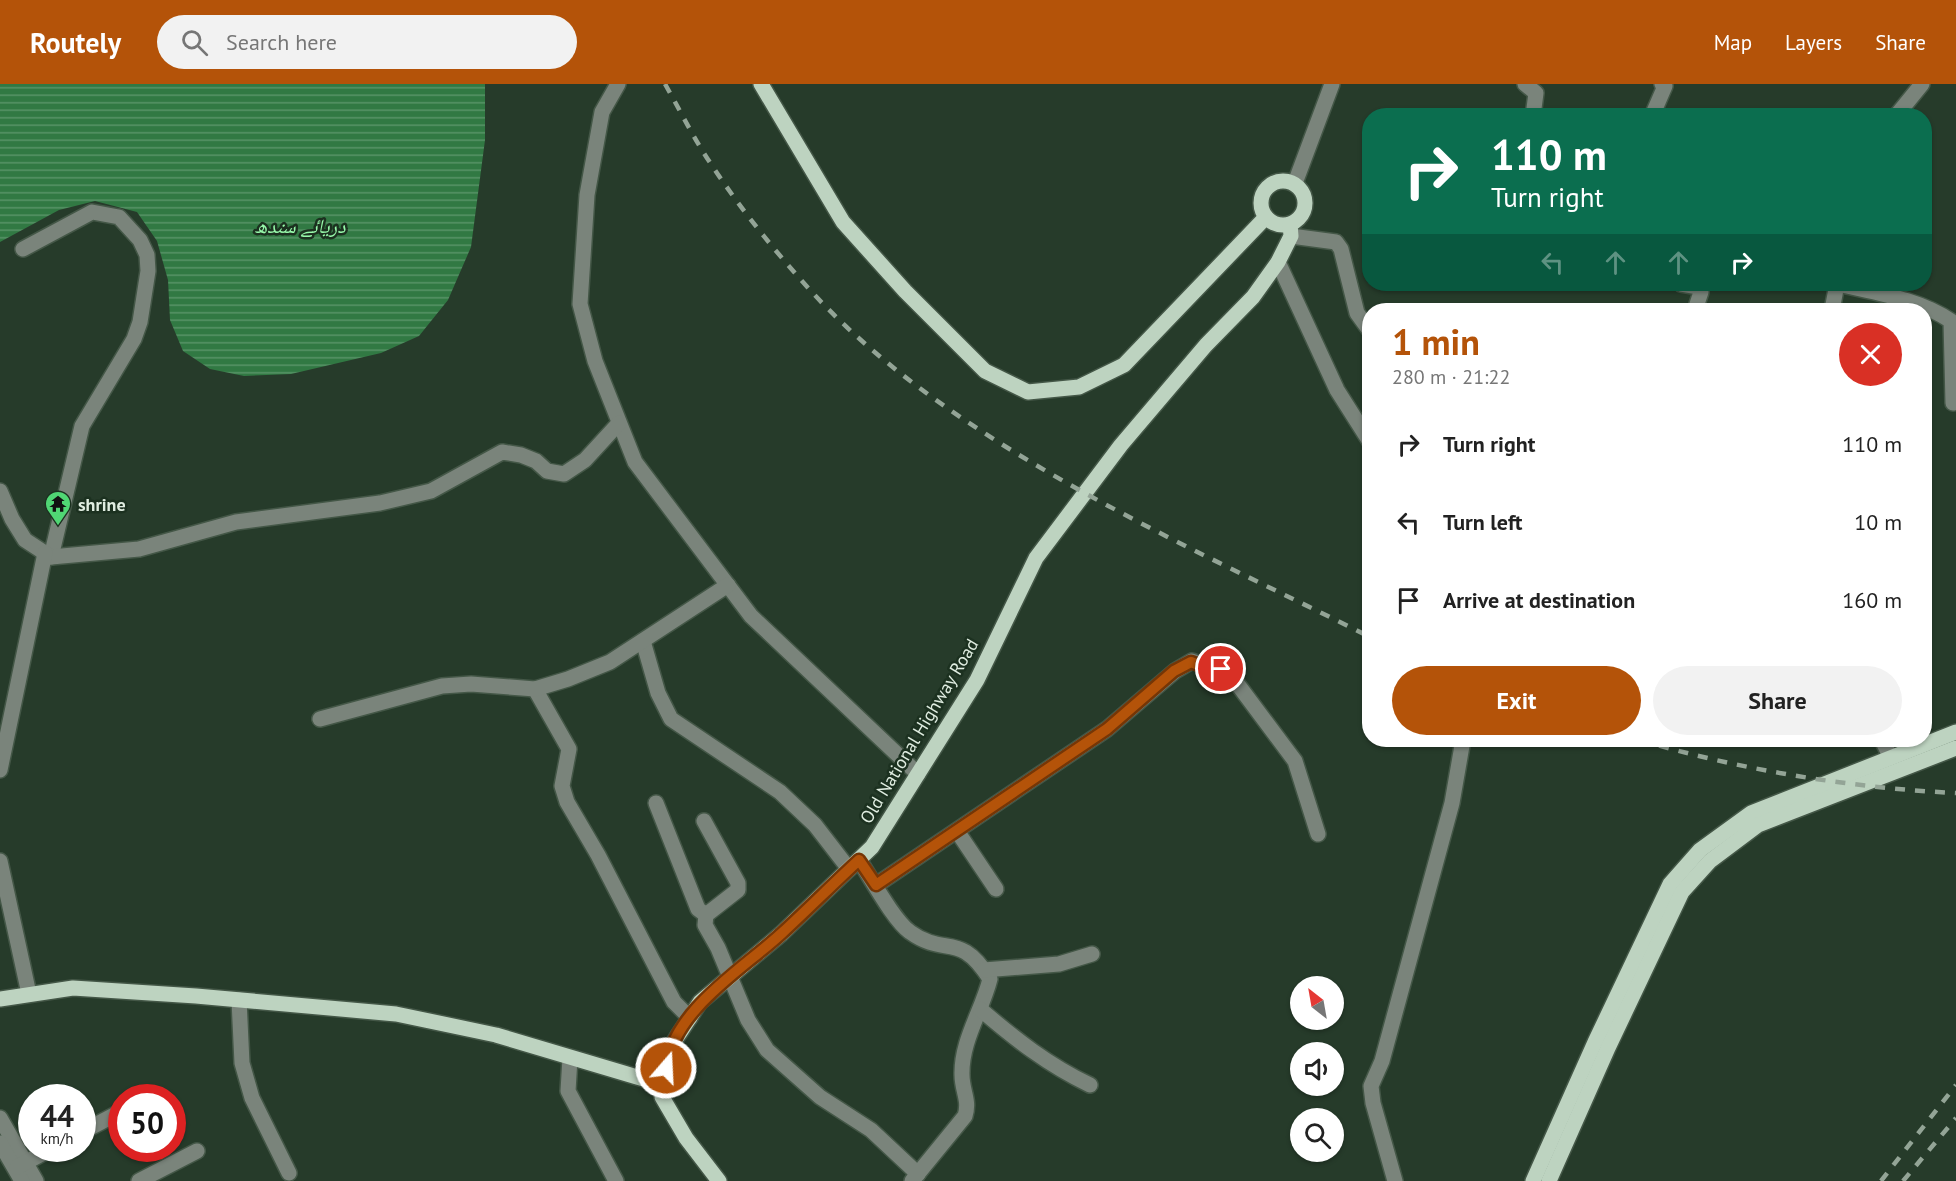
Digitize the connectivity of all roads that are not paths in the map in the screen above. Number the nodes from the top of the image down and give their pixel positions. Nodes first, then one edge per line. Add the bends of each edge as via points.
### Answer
1 (618, 84) edge
2 (761, 84) edge
3 (1332, 84) edge
4 (1525, 84) edge
5 (1662, 84) edge
6 (1922, 84) edge
7 (1534, 108) edge
8 (1655, 108) edge
9 (1902, 108) edge
10 (1294, 183) junction
11 (1266, 217) junction
12 (1291, 230) junction
13 (23, 249) dead end
14 (1278, 262) junction
15 (1866, 291) edge
16 (1912, 303) edge
17 (1932, 310) edge
18 (1362, 321) edge
19 (1953, 403) dead end
20 (619, 423) junction
21 (1362, 429) edge
22 (0, 490) edge
23 (48, 555) junction
24 (728, 585) junction
25 (643, 642) junction
26 (535, 689) junction
27 (320, 719) dead end
28 (1956, 732) edge
29 (1932, 741) edge
30 (1462, 747) edge
31 (1886, 747) edge
32 (1915, 747) edge
33 (1956, 748) edge
34 (1890, 756) junction
35 (0, 770) edge
36 (918, 774) junction
37 (657, 802) dead end
38 (704, 821) dead end
39 (957, 831) junction
40 (1318, 834) dead end
41 (0, 861) edge
42 (854, 865) junction
43 (876, 885) junction
44 (996, 889) dead end
45 (706, 915) junction
46 (1092, 954) dead end
47 (984, 970) junction
48 (729, 978) junction
49 (29, 994) junction
50 (0, 999) edge
51 (239, 1000) junction
52 (980, 1009) junction
53 (690, 1018) junction
54 (570, 1058) junction
55 (664, 1085) junction
56 (1090, 1085) dead end
57 (0, 1118) edge
58 (0, 1143) edge
59 (197, 1151) dead end
60 (33, 1162) edge
61 (21, 1171) edge
62 (289, 1173) dead end
63 (915, 1178) edge
64 (614, 1180) edge
65 (36, 1181) edge
66 (140, 1181) edge
67 (719, 1181) edge
68 (1395, 1181) edge
69 (1533, 1181) edge
70 (1549, 1181) edge

1 - 20 street via 602,112 587,195 580,304 595,361
2 - 11 main road via 843,222 905,291 985,370 1028,392 1078,387 1124,364
3 - 10 street
4 - 7 street via 1536,93
5 - 8 street via 1665,86
6 - 9 street
10 - 11 main road via 1277,181 1269,185 1261,200
10 - 12 main road via 1306,201
11 - 12 main road
12 - 14 main road, Old National Highway Road
12 - 18 street via 1336,242
13 - 23 street via 92,212 119,217 140,240 147,255 140,322 134,339 82,426
14 - 21 street via 1337,390
14 - 36 main road, Old National Highway Road via 1253,297 1206,345 1121,445 1042,550 977,680
15 - 16 street
17 - 19 street via 1951,321
20 - 23 street via 585,460 564,474 547,471 521,455 502,452 431,491 380,503 236,522 139,549
20 - 24 street via 635,462
22 - 23 street via 26,540
23 - 35 street
24 - 25 street
24 - 36 street via 751,616
25 - 26 street via 610,662
25 - 42 street via 658,693 671,719 780,792
26 - 27 street via 442,686
26 - 53 street via 569,749 562,786 567,802 674,1002
28 - 29 main road
30 - 68 street via 1445,829 1382,1061 1371,1086
31 - 34 street
32 - 34 main road
33 - 70 main road via 1758,825 1710,861 1682,892
34 - 69 main road via 1751,813 1700,850 1670,884
36 - 42 main road, Old National Highway Road via 872,847
37 - 45 street via 698,909
38 - 45 street via 738,883 738,890 729,899
39 - 40 street via 1107,729 1174,671 1191,662 1230,674 1295,761
39 - 43 street
39 - 44 street
41 - 49 street
42 - 43 street
42 - 48 main road, Old National Highway Road
43 - 47 street via 908,931 929,943 968,951
45 - 48 street via 705,925
46 - 47 street via 1059,964
47 - 52 street via 990,979
48 - 53 main road, Old National Highway Road via 700,1002
48 - 63 street via 767,1050 820,1097 871,1130
49 - 50 main road
49 - 51 main road via 73,988
51 - 54 main road via 396,1014 496,1035
51 - 62 street via 242,1063 249,1089
52 - 56 street via 1030,1051
52 - 63 street via 968,1039 961,1076 968,1104 964,1116
53 - 55 main road, Old National Highway Road via 668,1051
54 - 55 main road
54 - 64 street via 568,1091
55 - 67 main road, Old National Highway Road via 662,1097 686,1138
57 - 61 street
58 - 61 street
59 - 66 street
60 - 61 street
61 - 65 street

